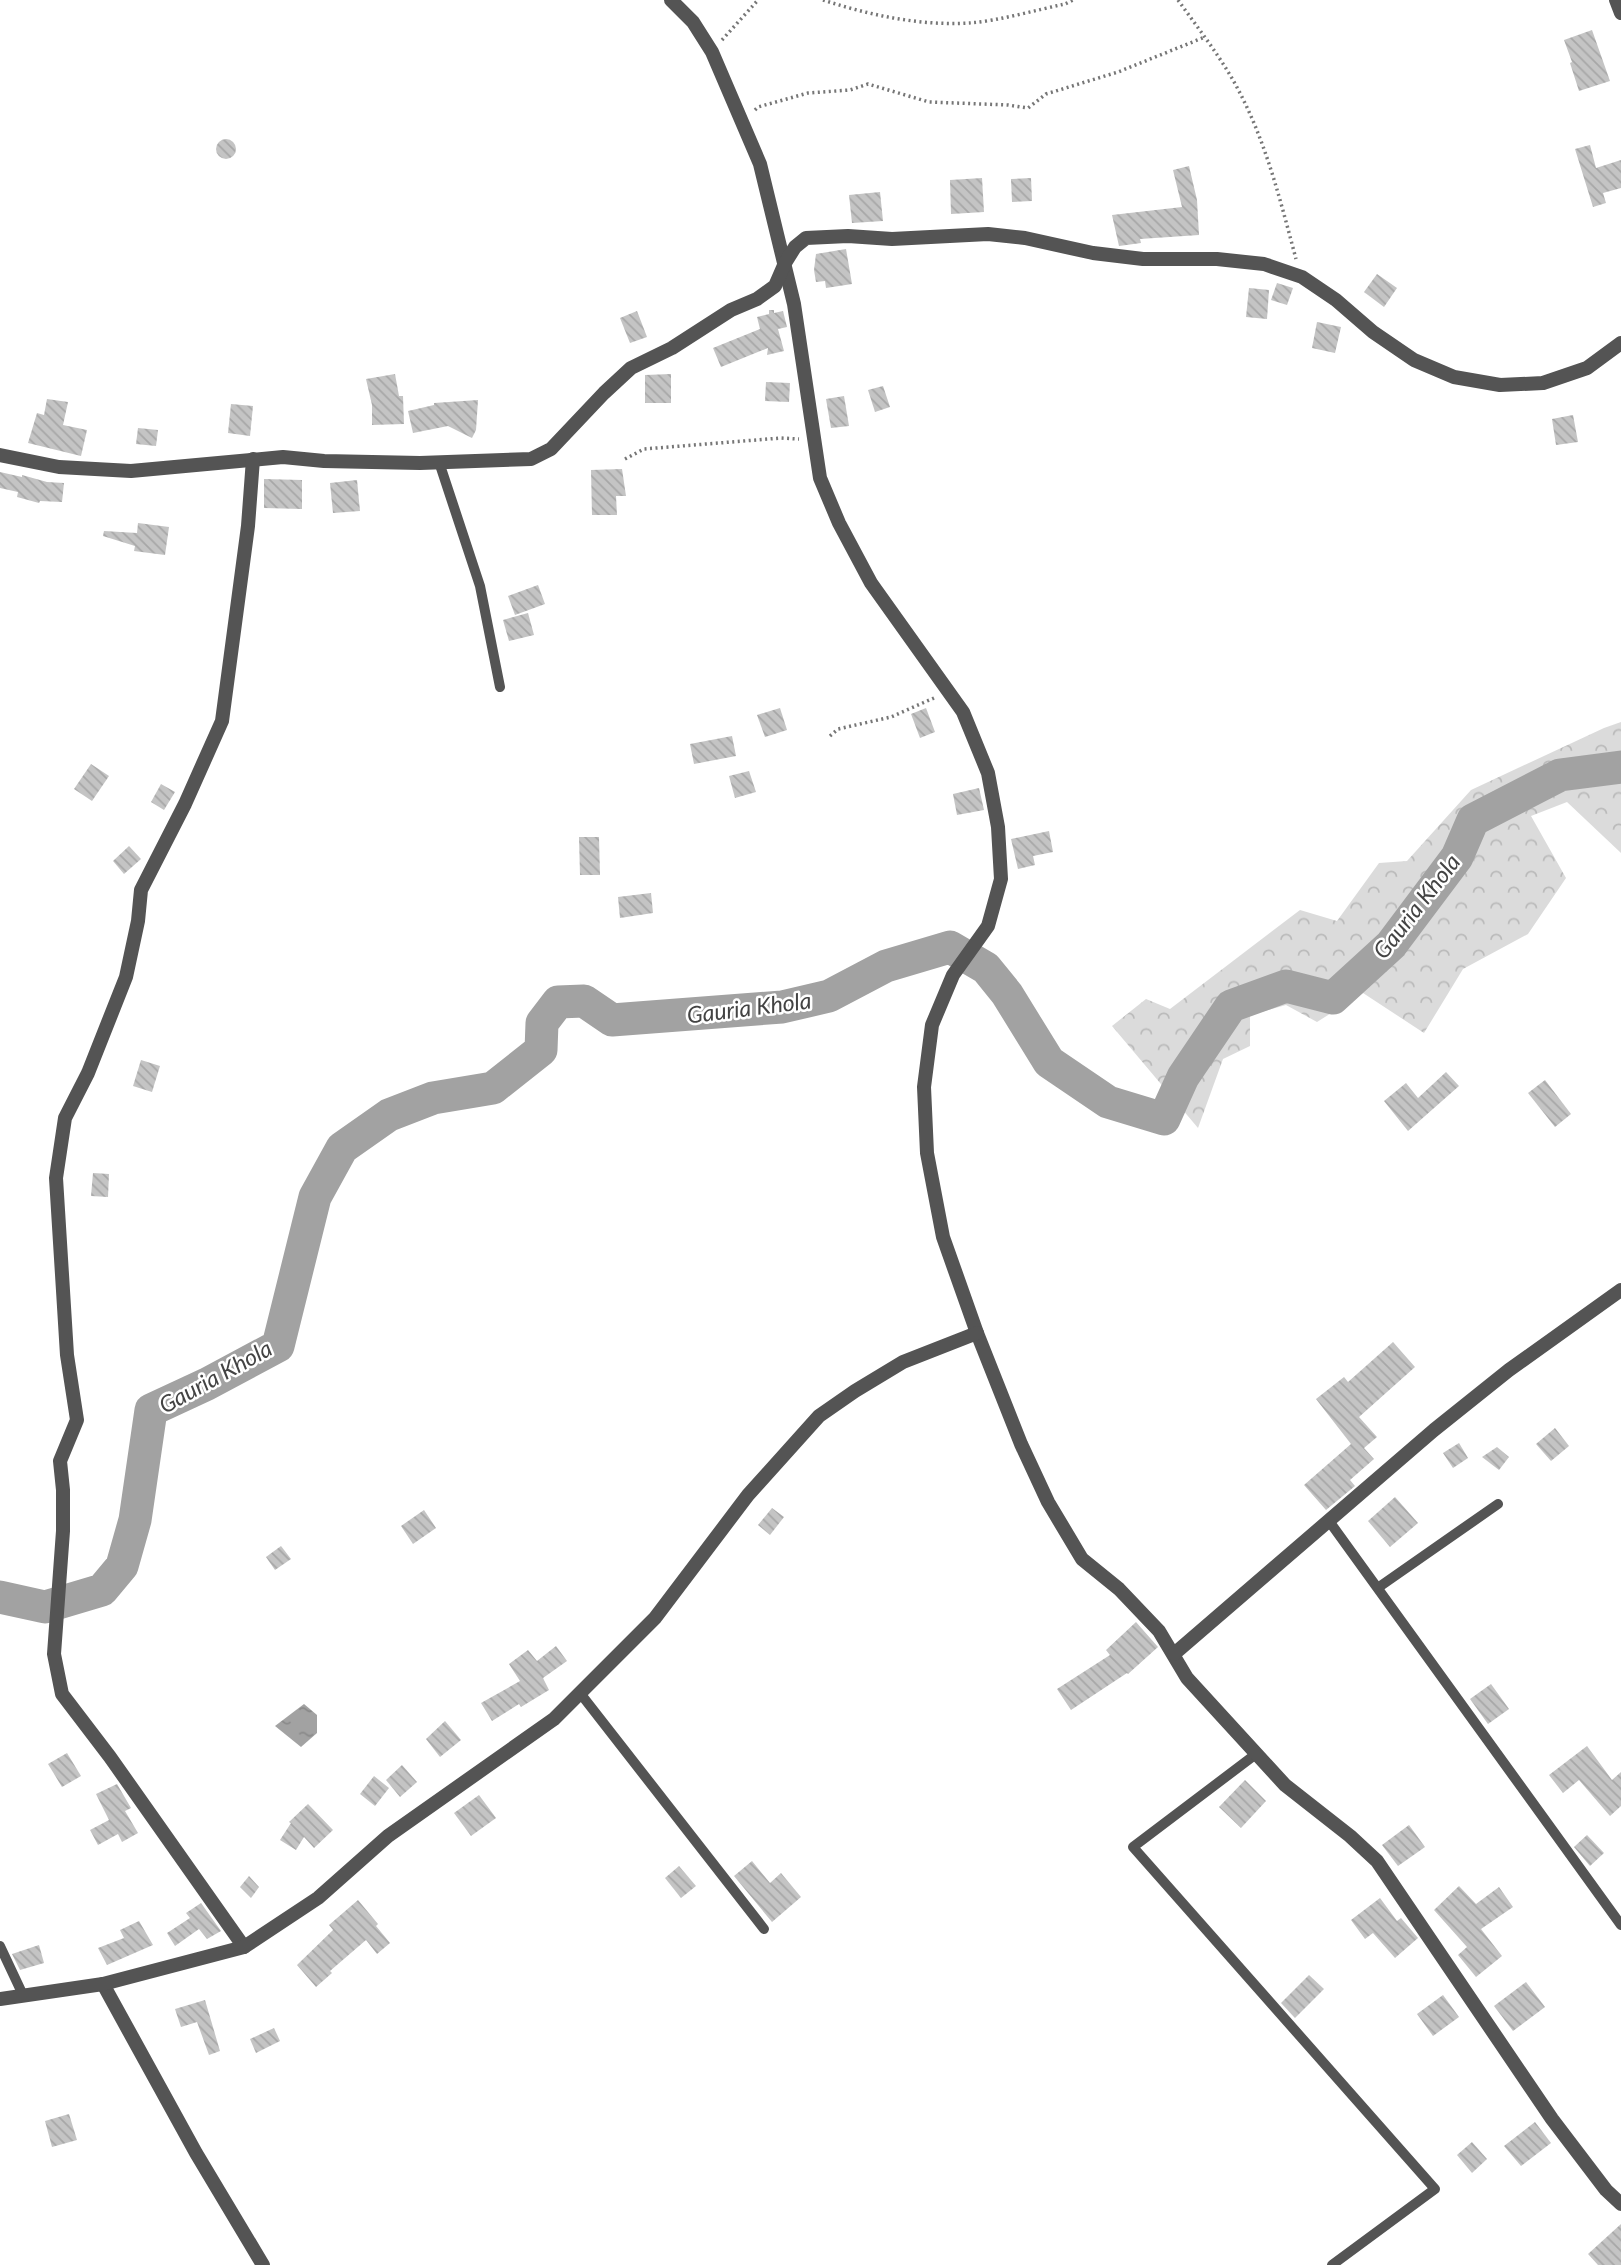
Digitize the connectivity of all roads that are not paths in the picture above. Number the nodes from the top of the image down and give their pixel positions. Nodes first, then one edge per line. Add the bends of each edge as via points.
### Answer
1 (671, 0) edge
2 (1616, 0) edge
3 (1621, 13) edge
4 (785, 263) junction
5 (1621, 343) edge
6 (0, 455) edge
7 (253, 459) junction
8 (439, 462) junction
9 (500, 687) dead end
10 (1621, 1290) edge
11 (977, 1333) junction
12 (1498, 1504) dead end
13 (1329, 1521) junction
14 (1379, 1587) junction
15 (1174, 1654) junction
16 (579, 1693) junction
17 (1256, 1754) junction
18 (1621, 1925) edge
19 (764, 1930) dead end
20 (0, 1945) edge
21 (244, 1947) junction
22 (103, 1984) junction
23 (23, 1995) junction
24 (0, 1999) edge
25 (1621, 2204) edge
26 (263, 2265) edge
27 (1332, 2265) edge

1 - 4 street via 693,22 712,52 760,164
2 - 3 street
4 - 5 street via 806,238 988,234 1143,259 1264,264 1302,278 1414,360 1454,377 1500,385 1543,383 1587,368
4 - 8 street via 775,286 757,299 631,368 551,449 531,459
4 - 11 street via 820,478 871,583 963,712 988,773 998,827 1001,879 988,926 953,975 932,1025 924,1087 927,1153 943,1237
6 - 7 street via 59,467 131,471
7 - 8 street
7 - 21 street via 222,721 141,890 125,976 88,1073 65,1118 56,1178 67,1355 77,1420 60,1461 63,1531 54,1654 62,1694
8 - 9 lane via 480,586
10 - 13 street via 1444,1421
11 - 15 street via 1026,1456 1082,1559 1136,1606
11 - 16 street via 903,1362 819,1416 748,1494 655,1618
12 - 14 lane
13 - 14 lane
13 - 15 street
14 - 18 lane
15 - 17 street via 1187,1678
16 - 19 lane
16 - 21 street via 554,1719 388,1836 318,1898
17 - 25 street via 1285,1785 1377,1861 1552,2119
17 - 27 lane via 1133,1847 1435,2189
20 - 23 lane
21 - 22 street
22 - 23 street
22 - 26 street
23 - 24 street

